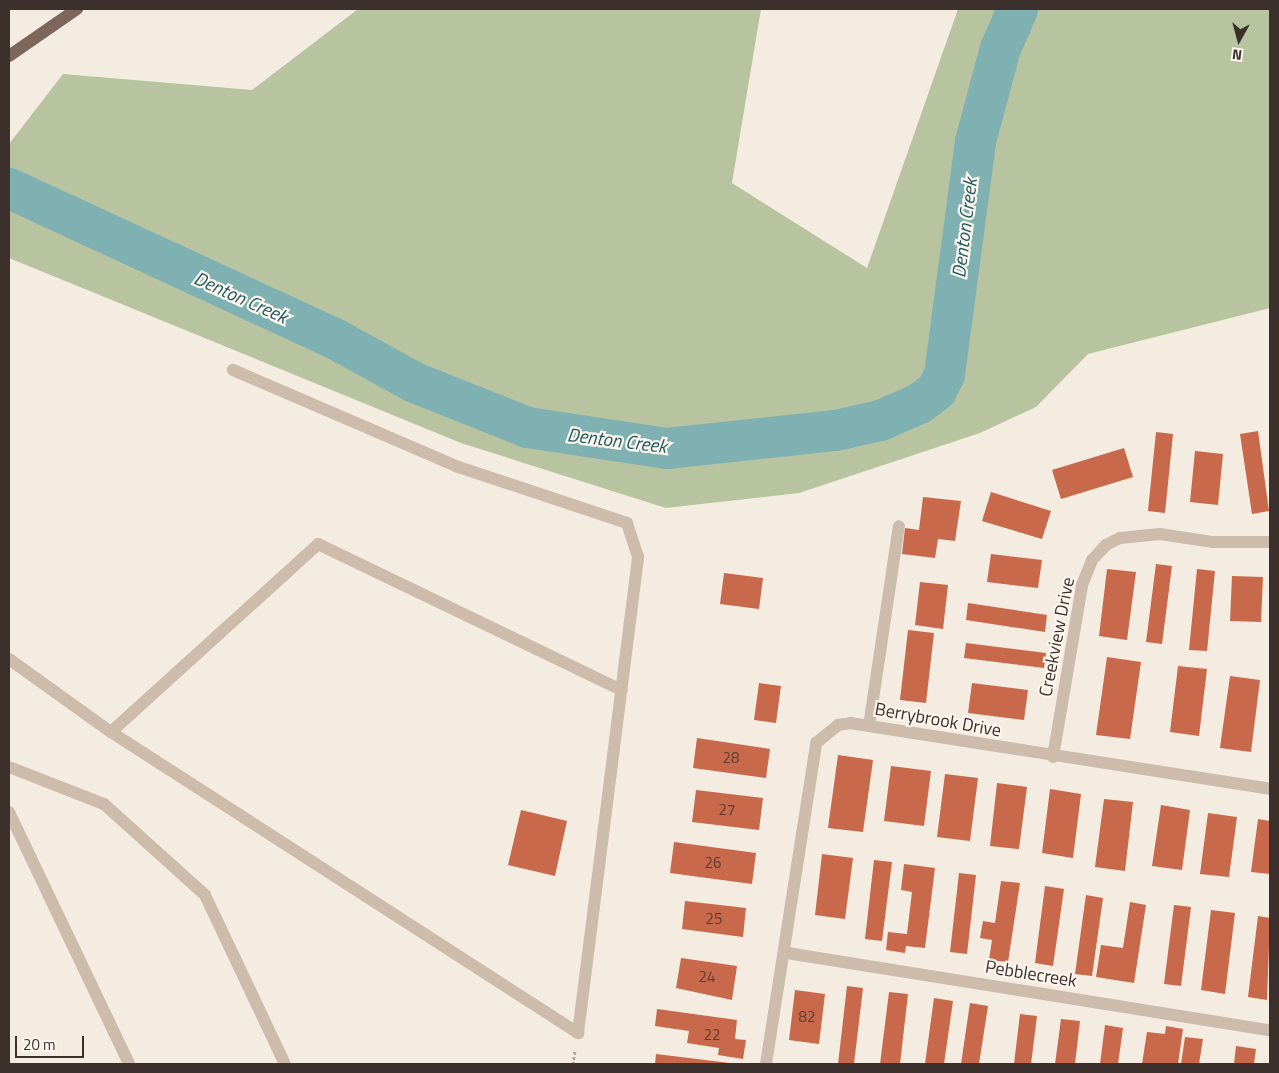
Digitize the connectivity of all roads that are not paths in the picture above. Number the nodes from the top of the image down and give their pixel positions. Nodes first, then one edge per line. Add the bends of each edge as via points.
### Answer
1 (77, 9) edge
2 (9, 56) edge
3 (233, 370) dead end
4 (899, 526) dead end
5 (1270, 542) edge
6 (9, 659) edge
7 (622, 690) junction
8 (868, 726) junction
9 (111, 732) junction
10 (1053, 757) junction
11 (9, 767) edge
12 (1270, 789) edge
13 (9, 812) edge
14 (787, 954) junction
15 (1270, 1030) edge
16 (129, 1064) edge
17 (285, 1064) edge
18 (766, 1064) edge

1 - 2 main road
3 - 7 street via 456,466 627,523 638,557
4 - 8 street
5 - 10 street, Creekview Drive via 1213,542 1160,534 1120,538 1106,545 1092,560 1082,585
6 - 9 street
7 - 9 street via 318,544
7 - 9 street via 578,1033
8 - 10 street, Berrybrook Drive
8 - 14 street, Berrybrook Drive via 838,724 816,743
10 - 12 street, Berrybrook Drive
11 - 17 street via 104,804 205,895
13 - 16 street
14 - 15 street, Pebblecreek
14 - 18 street, Berrybrook Drive

